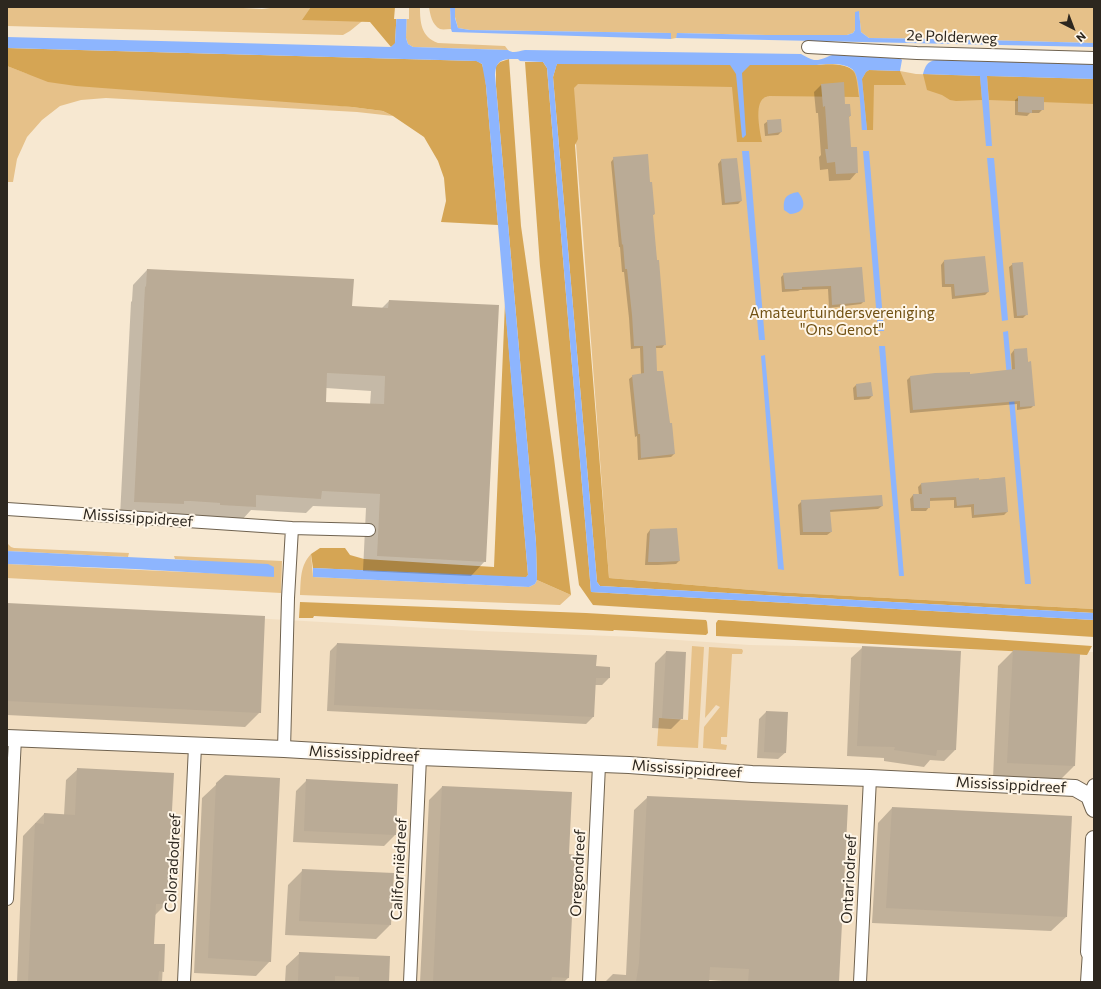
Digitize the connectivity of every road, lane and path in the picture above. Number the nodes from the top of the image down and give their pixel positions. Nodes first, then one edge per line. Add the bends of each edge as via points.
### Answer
1 (808, 47) dead end
2 (1094, 58) edge
3 (7, 509) edge
4 (292, 528) junction
5 (368, 530) dead end
6 (11, 738) edge
7 (195, 746) junction
8 (284, 749) junction
9 (420, 757) junction
10 (599, 765) junction
11 (870, 778) junction
12 (1092, 797) edge
13 (1094, 839) edge
14 (7, 899) edge
15 (1091, 952) edge
16 (184, 982) edge
17 (410, 982) edge
18 (589, 982) edge
19 (860, 982) edge
20 (1087, 982) edge

1 - 2 street, 2e Polderweg
3 - 4 street, Mississippidreef
4 - 5 street, Mississippidreef
4 - 8 street
6 - 7 street, Mississippidreef
6 - 14 street
7 - 8 street, Mississippidreef
7 - 16 street, Coloradodreef
8 - 9 street, Mississippidreef
9 - 10 street, Mississippidreef
9 - 17 street, Californiëdreef
10 - 11 street, Mississippidreef
10 - 18 street, Oregondreef
11 - 12 street, Mississippidreef via 1075,788
11 - 19 street, Ontariodreef
13 - 15 street
15 - 20 street

